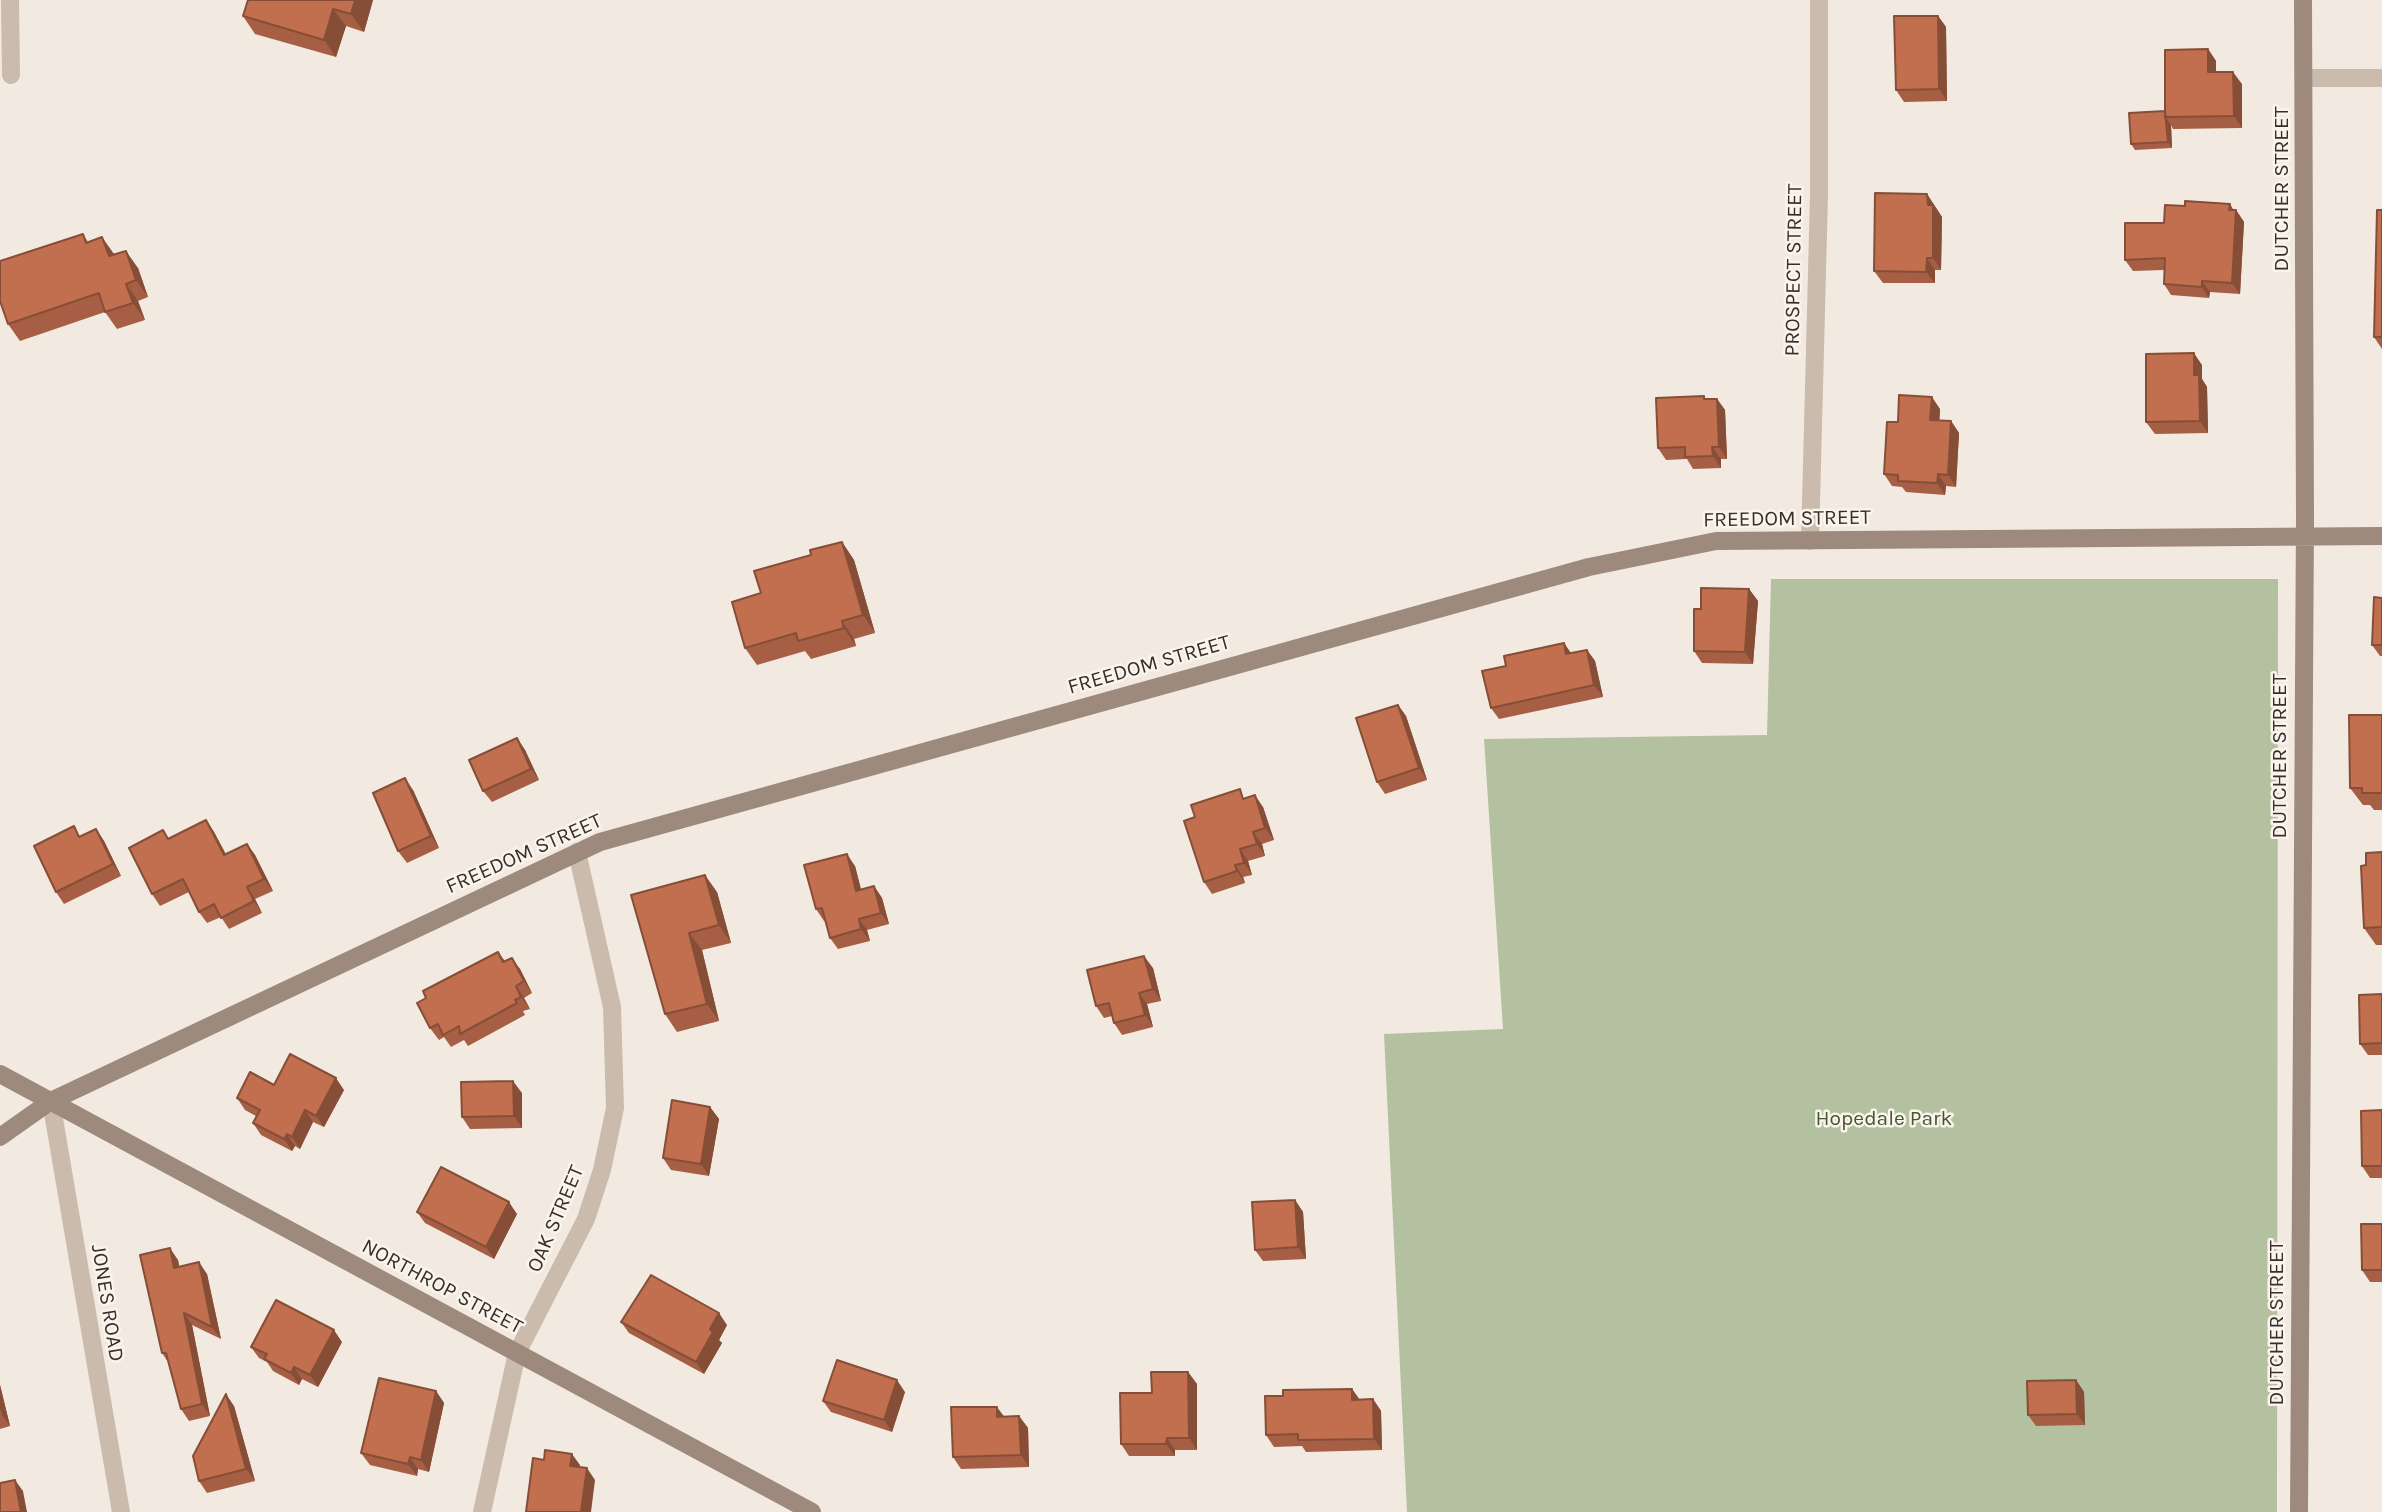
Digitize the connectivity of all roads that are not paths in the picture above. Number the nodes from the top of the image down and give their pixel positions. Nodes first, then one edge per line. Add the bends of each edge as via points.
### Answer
1 (10, 0) edge
2 (1819, 0) edge
3 (2302, 0) edge
4 (11, 75) dead end
5 (2304, 78) junction
6 (2382, 78) edge
7 (2382, 536) edge
8 (2304, 537) junction
9 (1810, 541) junction
10 (577, 852) junction
11 (0, 1074) edge
12 (51, 1101) junction
13 (0, 1137) edge
14 (517, 1353) junction
15 (121, 1512) edge
16 (482, 1512) edge
17 (812, 1512) edge
18 (2299, 1512) edge

1 - 4 street
2 - 9 street, PROSPECT STREET
3 - 5 street, DUTCHER STREET
5 - 6 street
5 - 8 street, DUTCHER STREET
7 - 8 street, FREEDOM STREET
8 - 9 street, FREEDOM STREET
8 - 18 street, DUTCHER STREET
9 - 10 street, FREEDOM STREET via 1697,543 1589,567 613,838
10 - 12 street, FREEDOM STREET
10 - 14 street, OAK STREET via 612,1007 615,1108 603,1170 586,1219
11 - 12 street, NORTHROP STREET
12 - 13 street, FREEDOM STREET
12 - 14 street, NORTHROP STREET
12 - 15 street, JONES ROAD
14 - 16 street, OAK STREET
14 - 17 street, NORTHROP STREET

